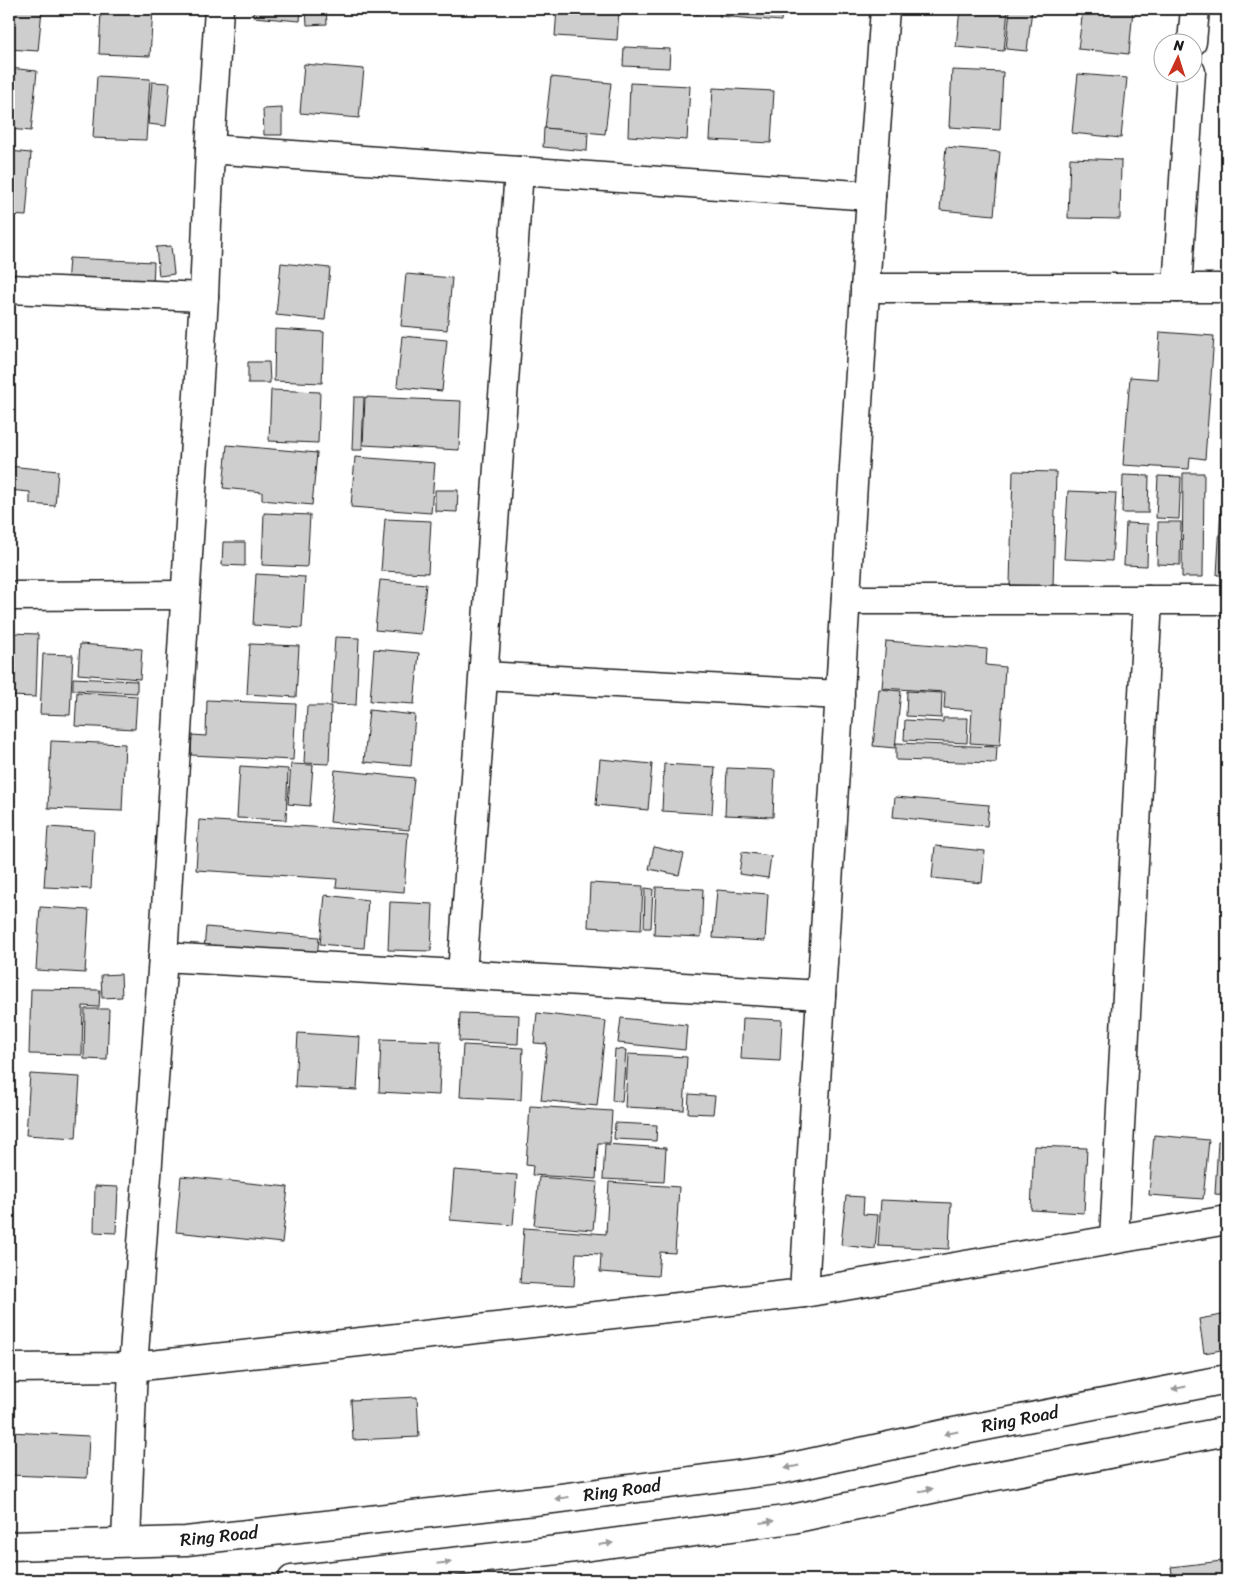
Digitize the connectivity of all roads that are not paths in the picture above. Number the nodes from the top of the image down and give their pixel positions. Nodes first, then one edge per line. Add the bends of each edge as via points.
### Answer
1 (220, 9) edge
2 (885, 9) edge
3 (1194, 9) edge
4 (1193, 32) edge
5 (1189, 82) edge
6 (210, 149) junction
7 (519, 171) junction
8 (871, 196) junction
9 (865, 288) junction
10 (1177, 288) junction
11 (1227, 288) edge
12 (9, 289) edge
13 (204, 297) junction
14 (185, 595) junction
15 (9, 596) edge
16 (846, 600) junction
17 (1148, 600) junction
18 (1227, 600) edge
19 (484, 676) junction
20 (840, 695) junction
21 (164, 957) junction
22 (462, 974) junction
23 (821, 995) junction
24 (1227, 1220) edge
25 (1114, 1239) junction
26 (804, 1293) junction
27 (133, 1367) junction
28 (9, 1368) edge
29 (1227, 1379) edge
30 (1227, 1431) edge
31 (126, 1542) junction
32 (9, 1546) edge
33 (292, 1580) edge

1 - 6 street
2 - 8 street
3 - 4 street
5 - 10 street
6 - 7 street
6 - 13 street
7 - 8 street
7 - 19 street
8 - 9 street
9 - 10 street
9 - 16 street
10 - 11 street
12 - 13 street
13 - 14 street
14 - 15 street
14 - 21 street
16 - 17 street
16 - 20 street
17 - 18 street
17 - 25 street
19 - 20 street
19 - 22 street
20 - 23 street
21 - 22 street
21 - 27 street
22 - 23 street
23 - 26 street
24 - 25 street
25 - 26 street
26 - 27 street
27 - 28 street
27 - 31 street
29 -> 31 street, Ring Road via 948,1433 783,1469 186,1541
33 -> 30 street via 567,1549 792,1519
31 - 32 street, Ring Road

